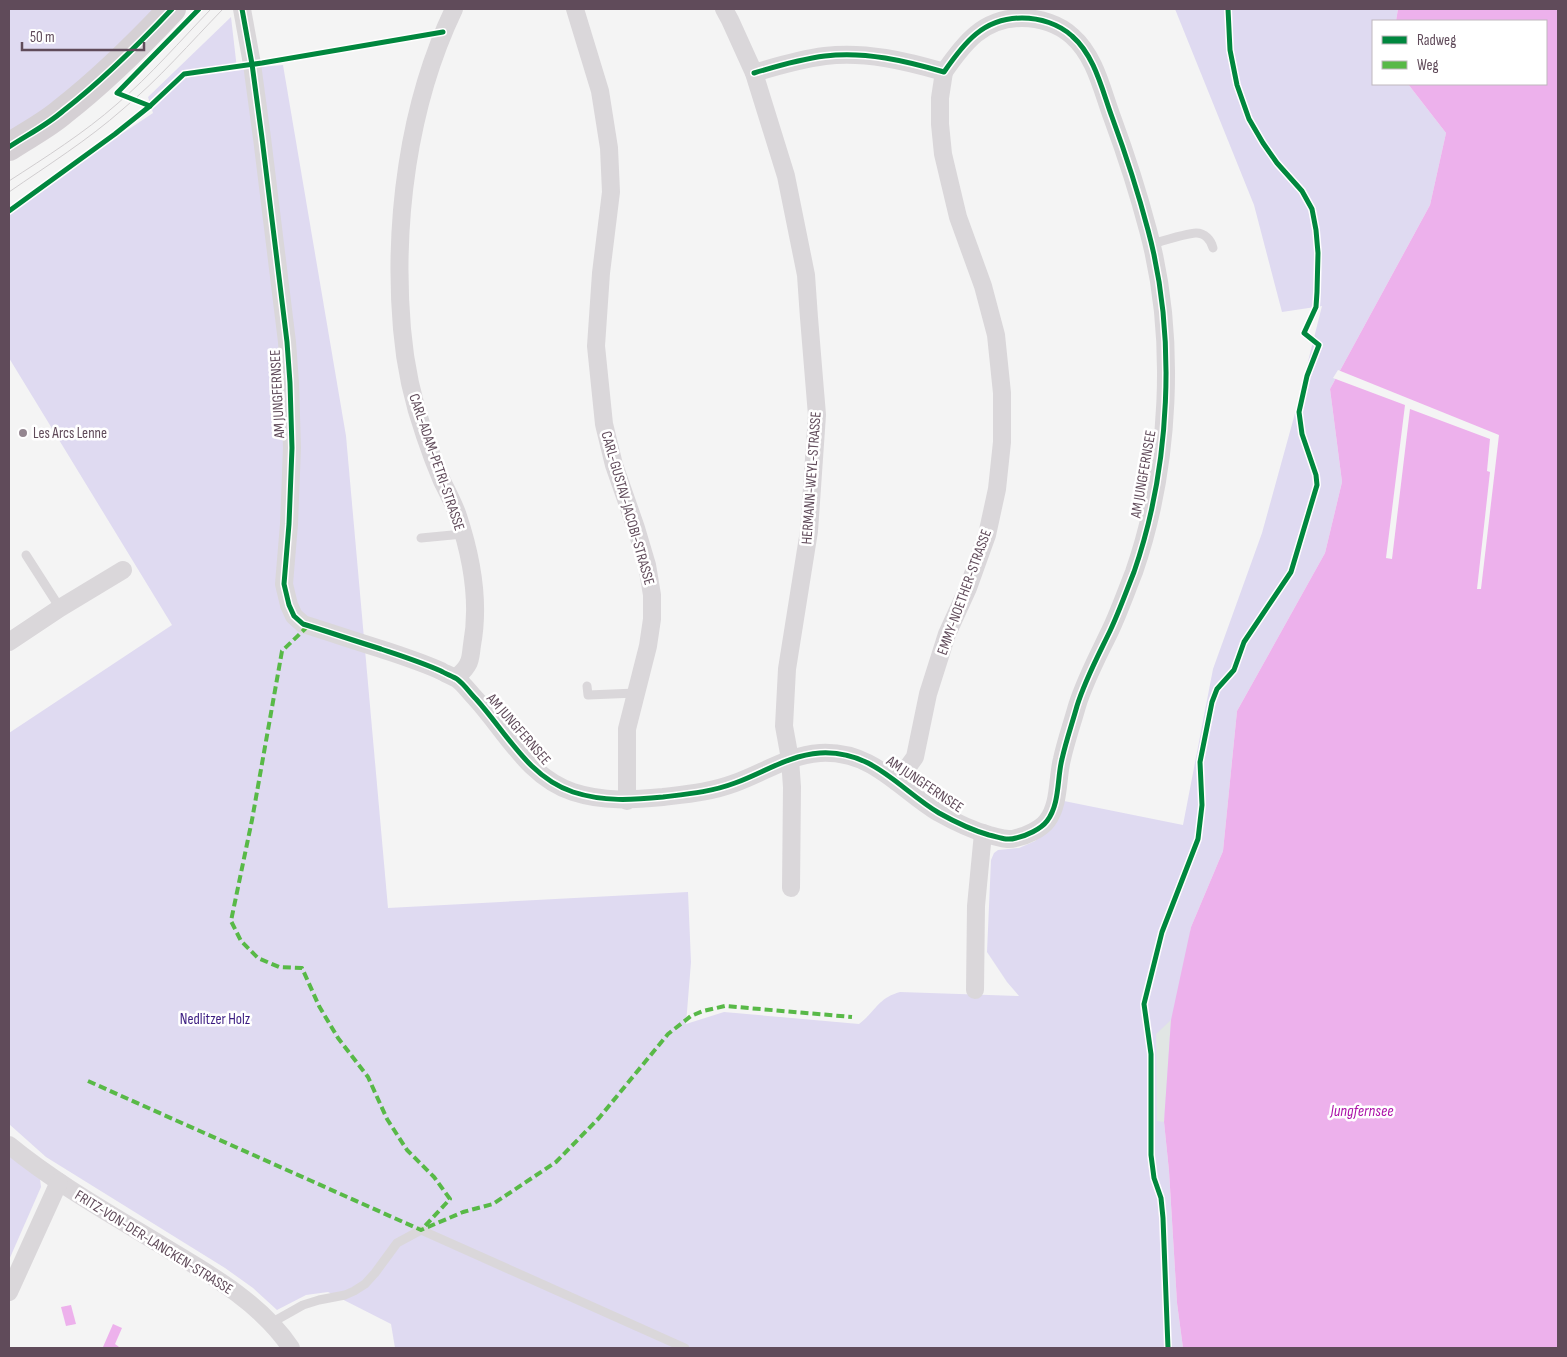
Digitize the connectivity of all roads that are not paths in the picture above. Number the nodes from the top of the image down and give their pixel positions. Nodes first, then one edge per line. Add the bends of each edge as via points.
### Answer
1 (172, 9) edge
2 (242, 9) edge
3 (454, 9) edge
4 (575, 9) edge
5 (724, 9) edge
6 (944, 72) junction
7 (754, 73) junction
8 (9, 147) edge
9 (1152, 244) junction
10 (1213, 248) dead end
11 (463, 534) junction
12 (421, 538) dead end
13 (26, 555) dead end
14 (123, 570) dead end
15 (60, 608) junction
16 (9, 642) edge
17 (456, 678) junction
18 (587, 686) dead end
19 (636, 693) junction
20 (790, 759) junction
21 (898, 782) junction
22 (626, 801) junction
23 (983, 833) junction
24 (791, 888) dead end
25 (975, 990) dead end
26 (9, 1145) edge
27 (59, 1182) junction
28 (9, 1292) edge
29 (271, 1323) junction
30 (291, 1348) edge
31 (685, 1348) edge

1 - 8 main road via 100,81 62,113
2 - 17 street, AM JUNGFERNSEE via 262,138 289,375 292,457 284,584 289,605 303,624 415,659
3 - 11 street, CARL-ADAM-PETRI-STRASSE via 425,87 409,154 400,214 399,272 402,330 410,386 424,435 458,514
4 - 19 street, CARL-GUSTAV-JACOBI-STRASSE via 600,91 609,148 611,192 596,346 604,424 636,528 652,595 648,646
5 - 7 street
6 - 7 street via 866,56 827,56
6 - 9 street, AM JUNGFERNSEE via 963,45 979,31 997,22 1035,18 1070,34 1093,66 1139,196
6 - 21 street, EMMY-NOETHER-STRASSE via 940,98 943,154 958,217 983,286 996,335 1002,393 1002,442 997,489 987,535 947,634 928,694 915,758
7 - 20 street, HERMANN-WEYL-STRASSE via 786,176 806,275 817,415 809,531 787,669 784,726
9 - 10 lane via 1196,233 1204,235
9 - 23 street, AM JUNGFERNSEE via 1164,324 1166,399 1152,507 1135,568 1079,700 1048,820 1019,838 1007,840
11 - 12 lane
11 - 17 street, CARL-ADAM-PETRI-STRASSE via 476,598 468,665
13 - 15 lane
14 - 15 street
15 - 16 street
17 - 22 street, AM JUNGFERNSEE via 537,772 568,791
18 - 19 lane via 588,695
19 - 22 street, CARL-GUSTAV-JACOBI-STRASSE via 628,729
20 - 21 street, AM JUNGFERNSEE via 822,753 859,758
20 - 22 street, AM JUNGFERNSEE via 704,793
20 - 24 street, HERMANN-WEYL-STRASSE
21 - 23 street, AM JUNGFERNSEE via 940,814
23 - 25 street via 976,906
26 - 27 street, FRITZ-VON-DER-LANCKEN-STRASSE
27 - 28 street
27 - 29 street, FRITZ-VON-DER-LANCKEN-STRASSE via 199,1268 250,1303
29 - 30 street, FRITZ-VON-DER-LANCKEN-STRASSE
29 - 31 lane via 303,1305 345,1295 366,1284 397,1243 421,1230

